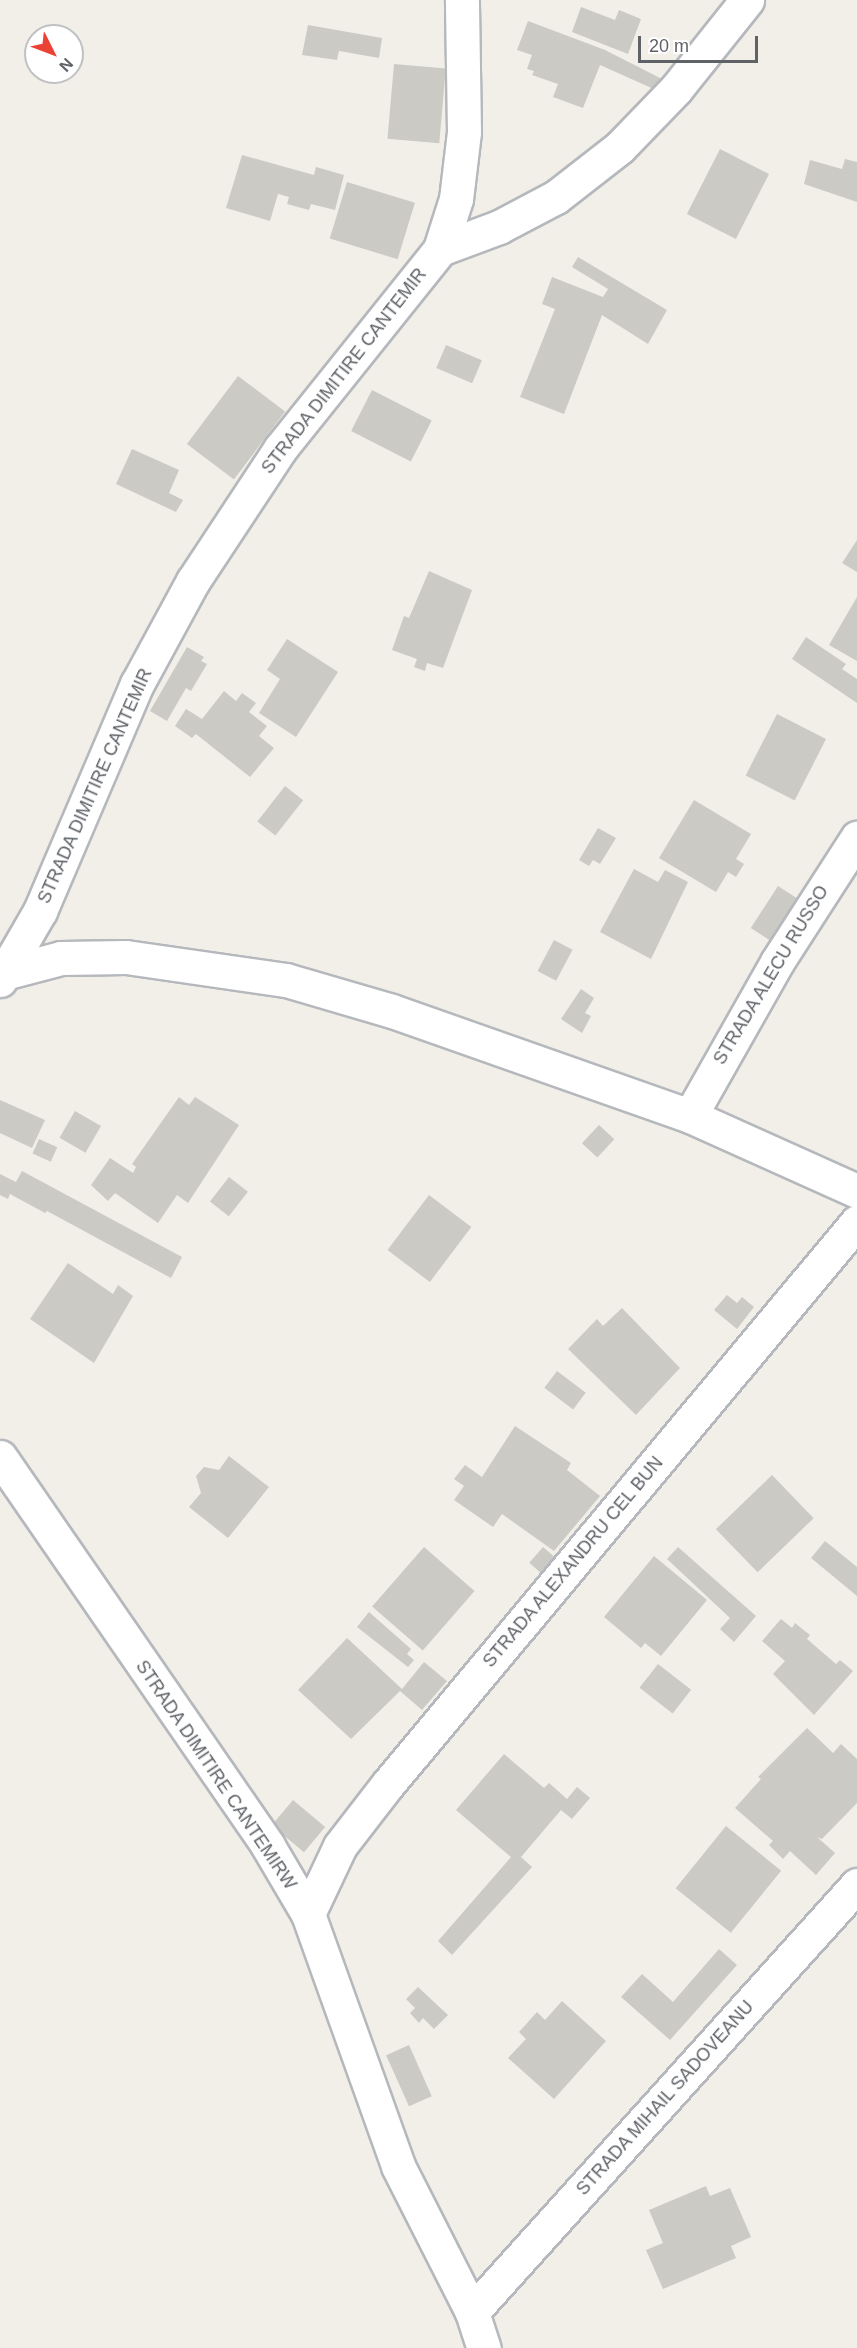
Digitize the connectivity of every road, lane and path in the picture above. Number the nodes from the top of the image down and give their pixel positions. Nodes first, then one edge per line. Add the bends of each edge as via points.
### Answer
1 (462, 0) edge
2 (747, 0) edge
3 (440, 249) junction
4 (857, 838) edge
5 (2, 977) edge
6 (690, 1116) junction
7 (857, 1191) edge
8 (857, 1222) edge
9 (0, 1457) edge
10 (857, 1885) edge
11 (308, 1914) junction
12 (472, 2312) junction
13 (484, 2348) edge

1 - 3 street, STRADA DIMITIRE CANTEMIR via 464,132 456,199
2 - 3 street via 676,89 620,147 556,196 499,227
3 - 5 street, STRADA DIMITIRE CANTEMIR via 280,449 194,581 137,684 40,911
4 - 6 street, STRADA ALECU RUSSO via 734,1034
5 - 6 street via 61,958 126,957 286,980 392,1011
6 - 7 street
8 - 11 street, STRADA ALEXANDRU CEL BUN via 388,1784 340,1846
9 - 11 street, STRADA DIMITIRE CANTEMIRW via 268,1846
10 - 12 street, STRADA MIHAIL SADOVEANU
11 - 12 street, STRADA DIMITIRE CANTEMIRW via 398,2166
12 - 13 street, STRADA DIMITIRE CANTEMIRW

